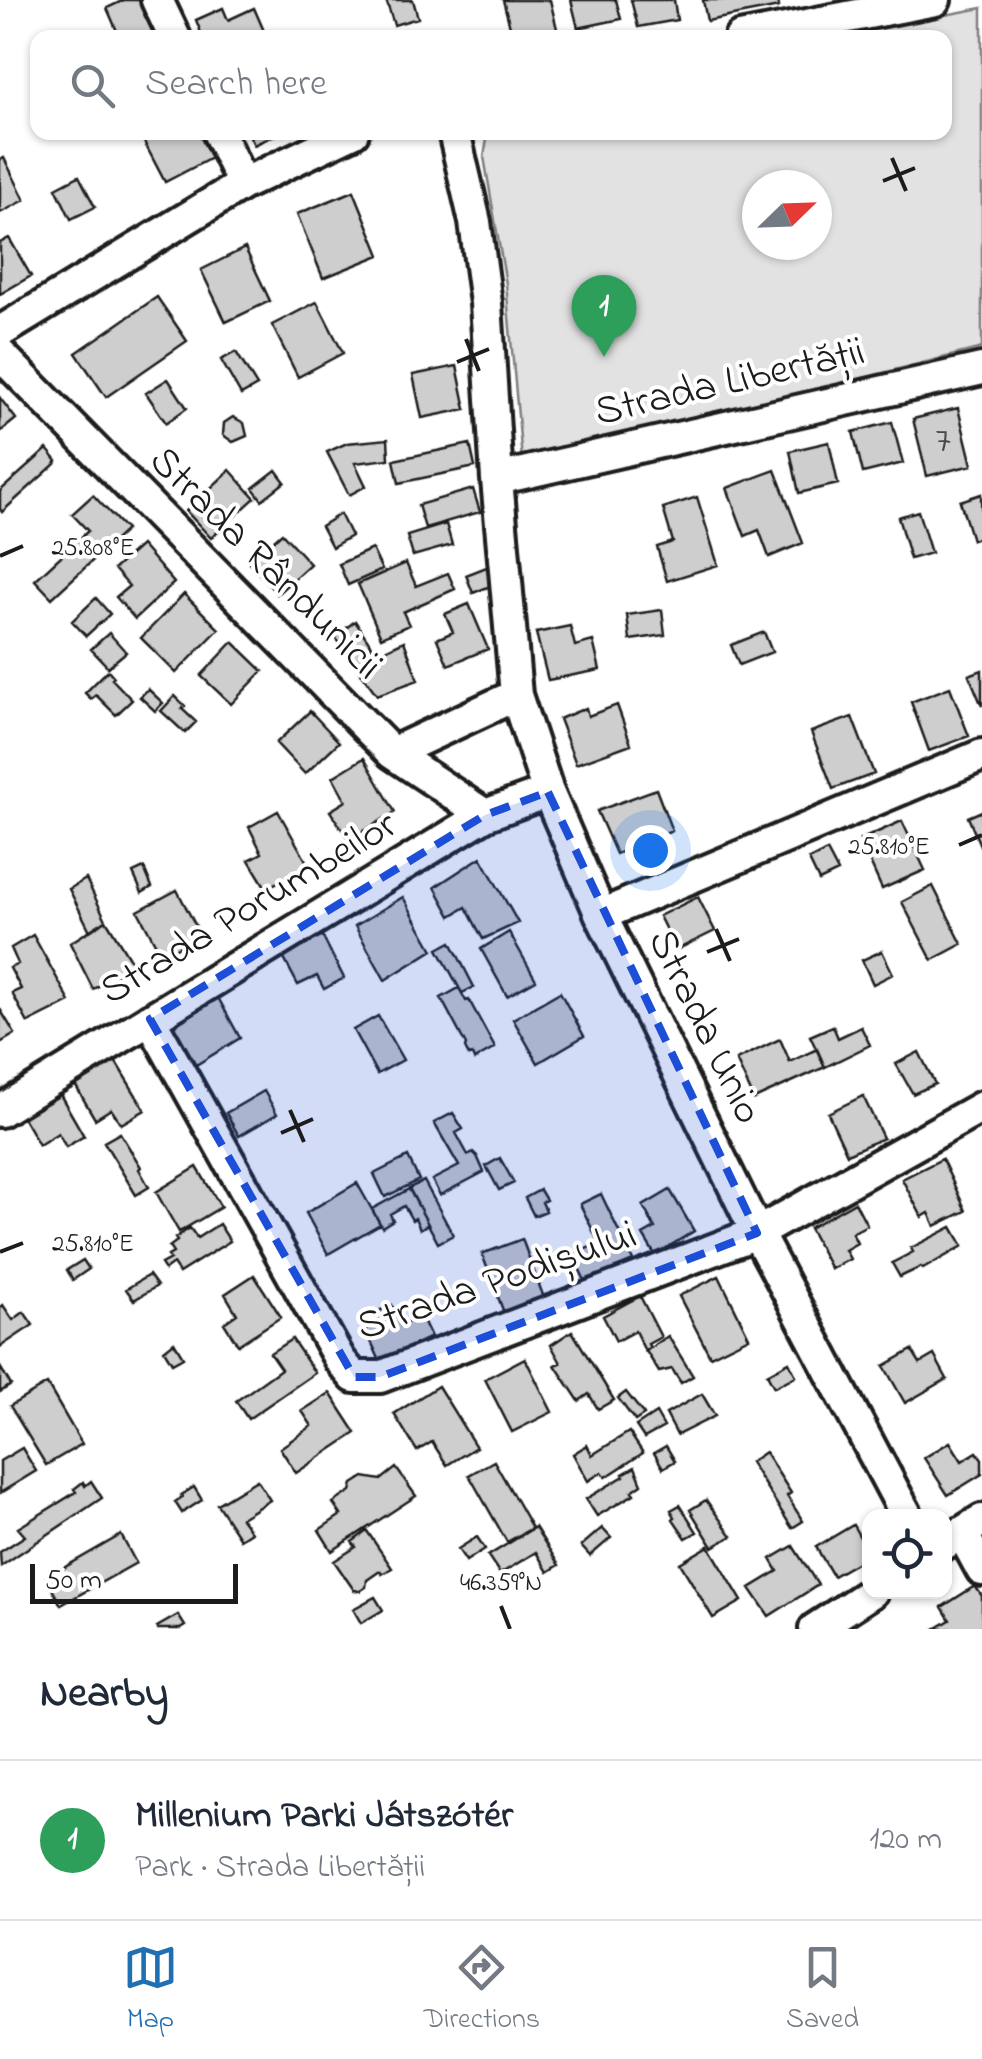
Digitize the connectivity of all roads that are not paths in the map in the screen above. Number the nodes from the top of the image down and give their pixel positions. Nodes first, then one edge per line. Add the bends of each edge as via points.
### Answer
1 (157, 0) edge
2 (935, 0) edge
3 (171, 30) edge
4 (781, 30) edge
5 (222, 140) edge
6 (337, 140) edge
7 (456, 140) edge
8 (243, 184) junction
9 (0, 332) edge
10 (0, 354) edge
11 (982, 369) edge
12 (497, 479) junction
13 (516, 696) junction
14 (392, 752) junction
15 (982, 756) edge
16 (548, 792) junction
17 (484, 815) junction
18 (601, 914) junction
19 (150, 1019) junction
20 (982, 1107) edge
21 (0, 1110) edge
22 (757, 1233) junction
23 (904, 1509) edge
24 (963, 1532) edge
25 (982, 1570) edge
26 (862, 1599) edge
27 (816, 1629) edge

1 - 3 street
2 - 4 street
5 - 8 street
6 - 8 street
7 - 12 street, Strada Unio via 486,303
8 - 9 street
10 - 14 street, Strada Rândunicii
11 - 12 street, Strada Libertății
12 - 13 street, Strada Unio
13 - 14 street
13 - 16 street, Strada Unio
14 - 17 street, Strada Rândunicii
15 - 18 street
16 - 17 street, Strada Porumbeilor
16 - 18 street, Strada Unio
17 - 19 street, Strada Porumbeilor
18 - 22 street, Strada Unio
19 - 21 street, Strada Porumbeilor
19 - 22 street, Strada Podișului via 354,1378 380,1376
20 - 22 street, Strada Podișului
22 - 23 street, Strada Unio
24 - 25 street
26 - 27 street

